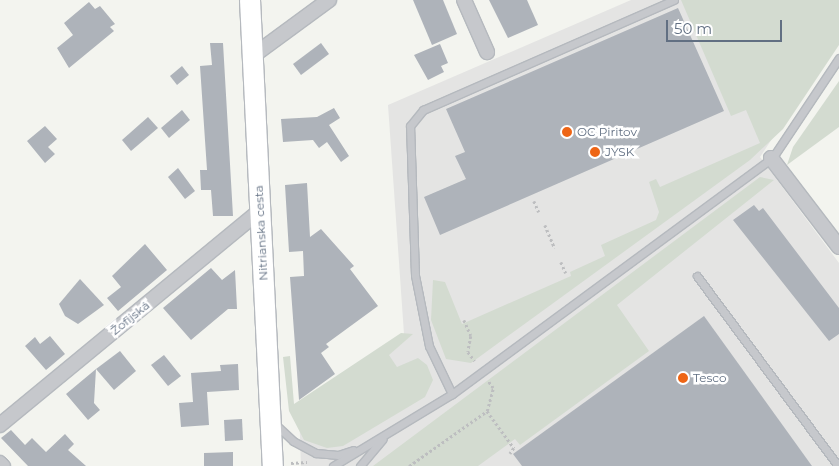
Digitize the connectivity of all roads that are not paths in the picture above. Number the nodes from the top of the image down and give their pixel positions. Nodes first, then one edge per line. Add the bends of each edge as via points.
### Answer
1 (250, 0) edge
2 (329, 0) edge
3 (464, 0) edge
4 (674, 0) edge
5 (487, 52) dead end
6 (254, 54) junction
7 (839, 58) edge
8 (771, 158) junction
9 (260, 211) junction
10 (839, 247) edge
11 (697, 276) dead end
12 (452, 394) junction
13 (271, 420) junction
14 (0, 425) edge
15 (385, 437) junction
16 (367, 446) junction
17 (0, 463) edge
18 (282, 464) edge
19 (3, 466) edge
20 (332, 466) edge
21 (360, 466) edge
22 (838, 466) edge

1 - 6 main road, Nitrianska cesta
2 - 6 street
3 - 5 street
4 - 12 lane via 423,110 410,126 415,275 429,346
6 - 9 main road, Nitrianska cesta
7 - 8 lane
8 - 10 street
8 - 12 lane
9 - 13 main road, Nitrianska cesta
9 - 14 street, Žofijská
11 - 22 lane
12 - 15 lane
13 - 16 lane via 293,441 316,453 338,455
13 - 18 main road, Nitrianska cesta
15 - 16 lane
15 - 21 lane
16 - 20 lane
17 - 19 street

